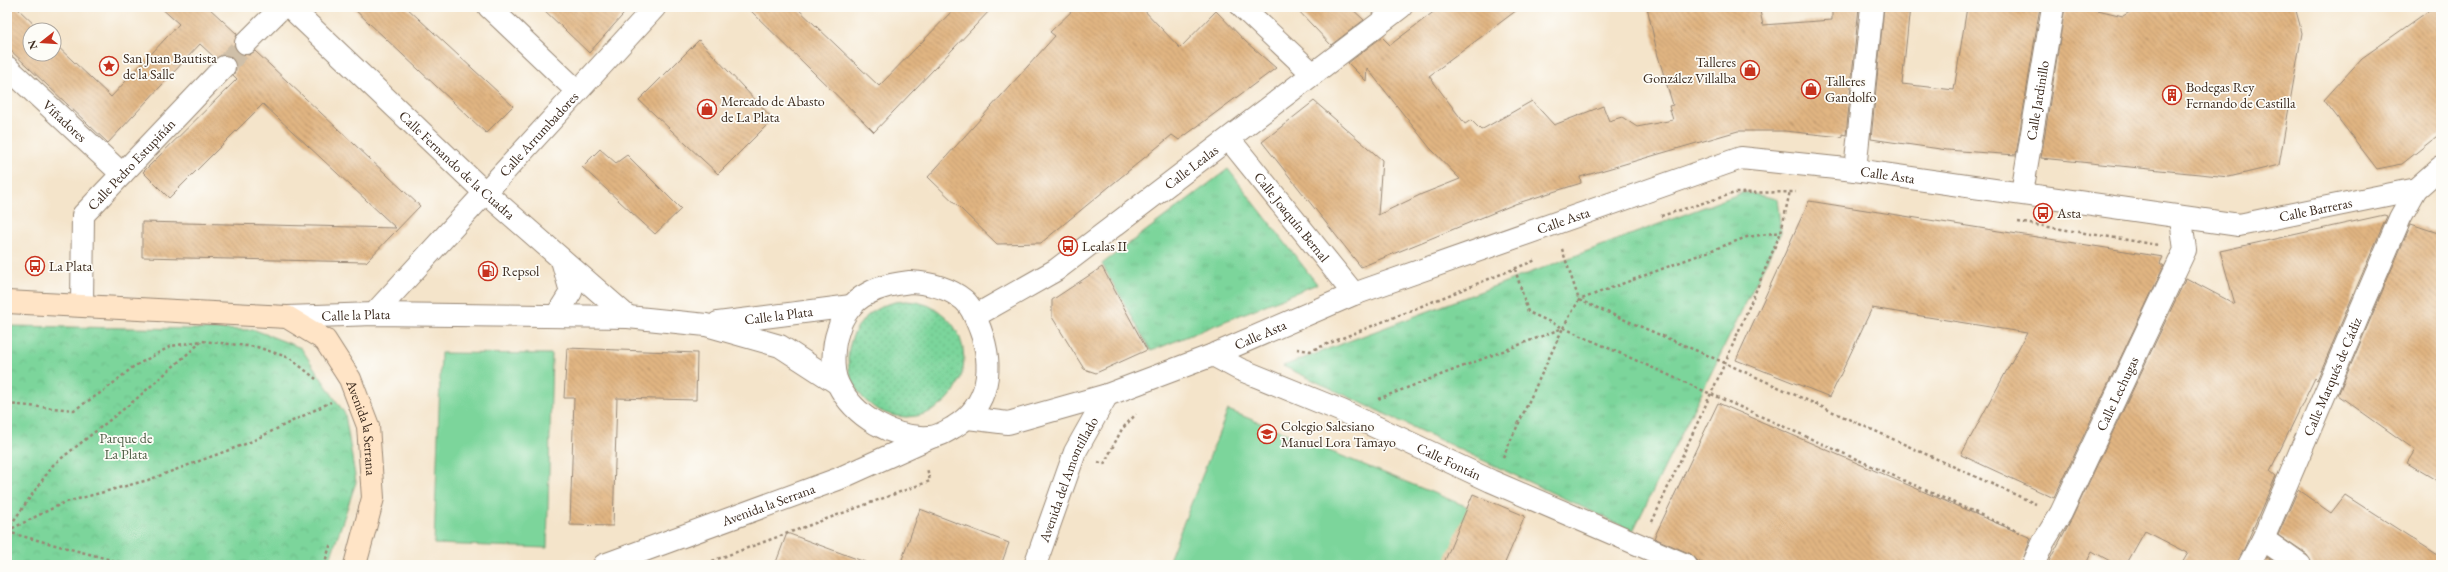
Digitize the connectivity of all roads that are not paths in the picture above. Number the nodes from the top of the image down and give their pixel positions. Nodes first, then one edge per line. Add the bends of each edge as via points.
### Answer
1 (282, 7) edge
2 (290, 7) edge
3 (489, 7) edge
4 (655, 7) edge
5 (1242, 7) edge
6 (1401, 7) edge
7 (1872, 7) edge
8 (2053, 7) edge
9 (246, 43) tunnel mouth
10 (7, 67) edge
11 (224, 67) tunnel mouth
12 (1313, 74) junction
13 (577, 90) junction
14 (1229, 139) junction
15 (2441, 167) edge
16 (1855, 170) junction
17 (122, 174) junction
18 (2416, 189) junction
19 (485, 192) junction
20 (2022, 193) junction
21 (2182, 219) junction
22 (562, 260) junction
23 (1354, 294) junction
24 (7, 302) edge
25 (82, 304) junction
26 (851, 306) junction
27 (374, 314) junction
28 (556, 316) junction
29 (975, 316) junction
30 (287, 317) junction
31 (628, 317) junction
32 (706, 325) junction
33 (1213, 355) junction
34 (837, 383) junction
35 (1107, 395) junction
36 (968, 418) junction
37 (931, 437) junction
38 (2262, 539) junction
39 (355, 565) edge
40 (604, 565) edge
41 (1035, 565) edge
42 (1686, 565) edge
43 (2033, 565) edge
44 (2249, 565) edge
45 (2300, 565) edge

1 - 9 street
2 - 19 street, Calle Fernando de la Cuadra
3 - 13 street
4 - 13 street, Calle Arrumbadores
5 - 12 street
6 - 12 street, Calle Lealas
7 - 16 street
8 - 20 street, Calle Jardinillo
10 - 17 street, Viñadores
11 - 17 street, Calle Pedro Estupiñán
12 - 14 street, Calle Lealas
13 - 19 street, Calle Arrumbadores
14 - 23 street, Calle Joaquín Bernal
14 - 29 street, Calle Lealas via 1056,270
15 - 18 street, Calle Barreras
16 - 20 street, Calle Asta
16 - 23 street, Calle Asta via 1741,158
17 - 25 street, Calle Pedro Estupiñán via 83,215
18 - 21 street, Calle Barreras via 2239,225
18 - 38 street, Calle Marqués de Cádiz via 2400,218
19 - 22 street, Calle Fernando de la Cuadra
19 - 27 street, Calle Arrumbadores
20 - 21 street, Calle Asta
21 - 43 street, Calle Lechugas via 2185,250 2061,513
22 - 28 street via 571,292
22 - 31 street, Calle Fernando de la Cuadra
23 - 33 street, Calle Asta
24 - 25 main road, Calle la Plata
25 - 30 main road, Calle la Plata
26 - 29 street via 866,294 888,285 931,283 965,301
26 - 32 street, Calle la Plata
26 - 34 street via 840,324 835,339
27 - 28 street, Calle la Plata
27 - 30 street, Calle la Plata
28 - 31 street, Calle la Plata
29 - 36 street via 990,368 987,382
30 - 39 main road, Avenida la Serrana via 325,340 350,379 368,426 373,498
31 - 32 street, Calle la Plata
32 - 34 street, Calle la Plata via 780,346
33 - 35 street, Calle Asta
33 - 42 street, Calle Fontán via 1239,369 1342,412 1491,481
34 - 37 street via 844,396 861,414 880,426 903,436
35 - 36 street, Calle Asta via 1008,423
35 - 41 street, Avenida del Amontillado via 1075,452
36 - 37 street, Avenida la Serrana via 948,431
37 - 40 street, Avenida la Serrana via 838,479
38 - 44 street, Calle Marqués de Cádiz
38 - 45 street

